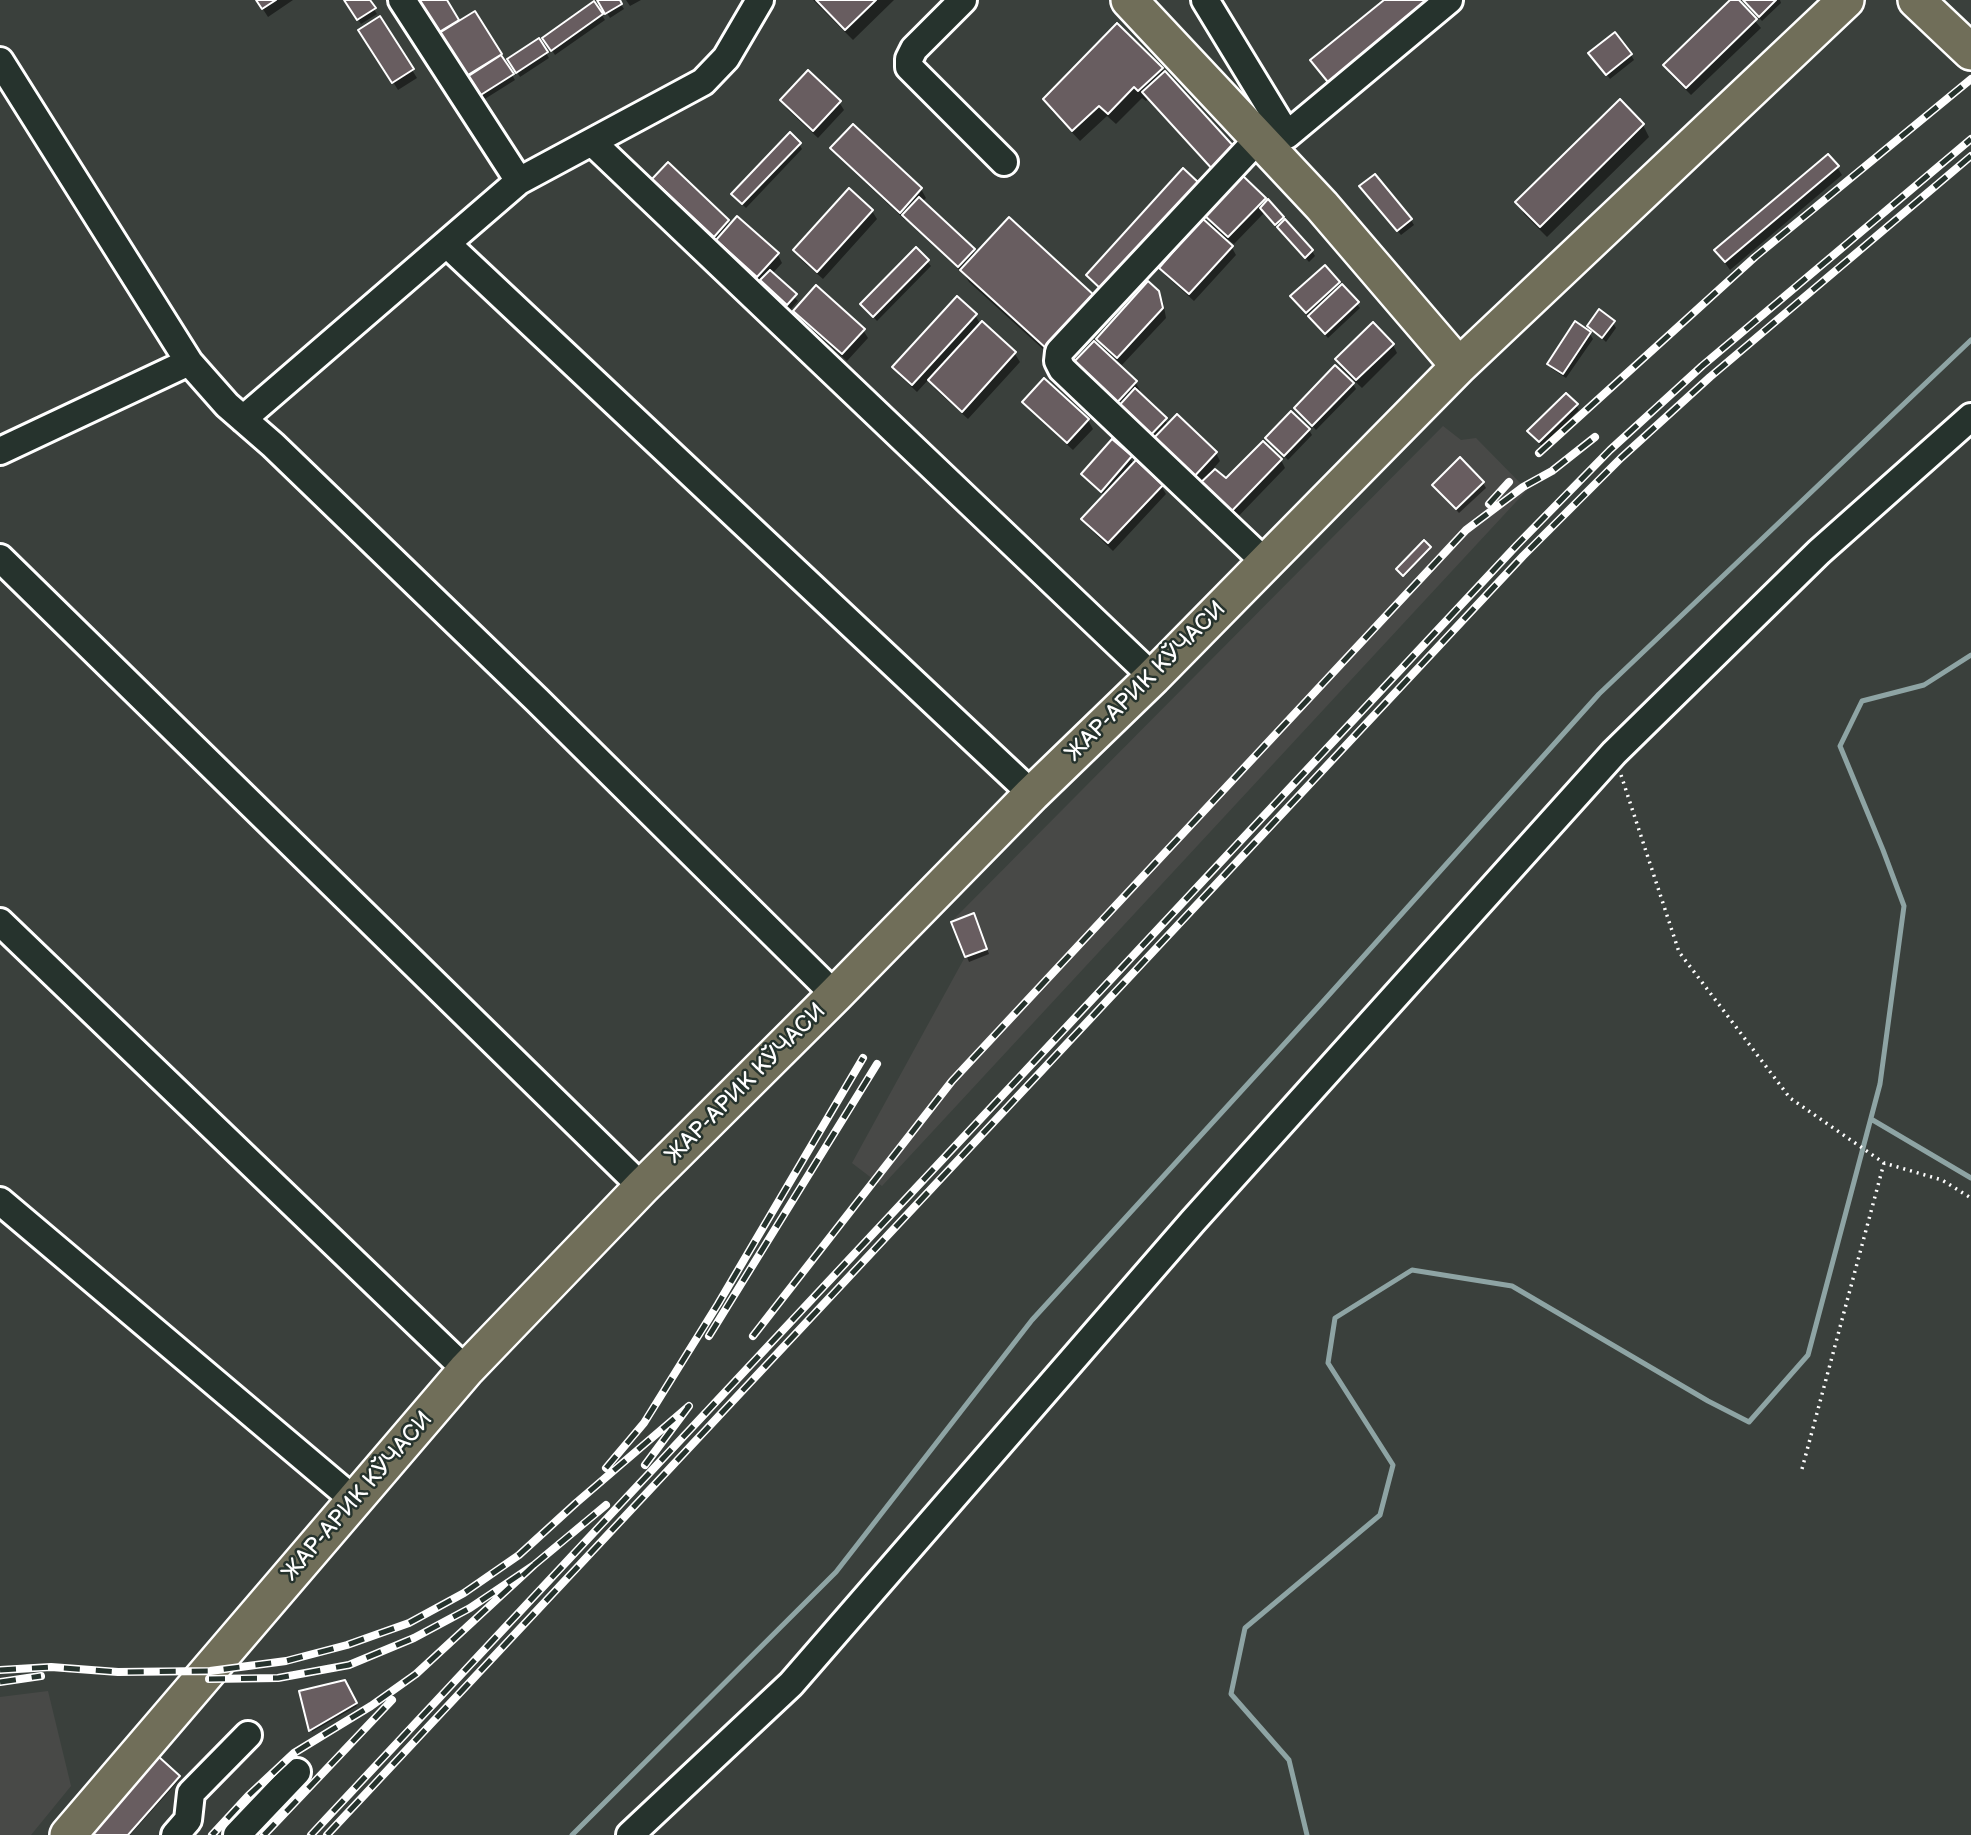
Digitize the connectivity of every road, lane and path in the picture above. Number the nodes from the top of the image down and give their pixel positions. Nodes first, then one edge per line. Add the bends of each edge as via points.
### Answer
1 (402, 0) edge
2 (760, 0) edge
3 (963, 0) edge
4 (1129, 0) edge
5 (1205, 0) edge
6 (1449, 0) edge
7 (1846, 0) edge
8 (1916, 0) edge
9 (1971, 52) edge
10 (0, 61) edge
11 (1270, 138) junction
12 (593, 143) junction
13 (1004, 162) dead end
14 (519, 181) junction
15 (447, 244) junction
16 (189, 362) junction
17 (1459, 366) junction
18 (1971, 416) edge
19 (243, 419) junction
20 (0, 451) edge
21 (0, 558) edge
22 (1265, 562) junction
23 (1153, 677) junction
24 (1614, 753) junction
25 (1032, 794) junction
26 (0, 922) edge
27 (835, 995) junction
28 (1884, 1163) junction
29 (642, 1187) junction
30 (1971, 1198) edge
31 (0, 1201) edge
32 (466, 1370) junction
33 (1802, 1469) dead end
34 (354, 1500) junction
35 (248, 1735) dead end
36 (297, 1772) dead end
37 (68, 1835) edge
38 (175, 1835) edge
39 (237, 1835) edge
40 (630, 1835) edge

1 - 14 street
2 - 12 street via 726,58 703,82
3 - 13 street via 914,49 909,68
4 - 11 main road
5 - 11 street
6 - 11 street
7 - 17 main road, ЖАР-АРИК КЎЧАСИ
8 - 9 main road
10 - 16 street
11 - 17 main road
11 - 22 street via 1059,352 1058,360 1062,369
12 - 14 street
12 - 23 street
14 - 15 street
15 - 19 street
15 - 25 street
16 - 19 street
16 - 20 street
17 - 22 main road, ЖАР-АРИК КЎЧАСИ
18 - 24 street via 1819,552
19 - 27 street
21 - 29 street
22 - 23 main road, ЖАР-АРИК КЎЧАСИ
23 - 25 main road, ЖАР-АРИК КЎЧАСИ
24 - 28 path via 1679,952 1790,1098
24 - 40 street via 1193,1221 791,1684
25 - 27 main road, ЖАР-АРИК КЎЧАСИ
26 - 32 street
27 - 29 main road, ЖАР-АРИК КЎЧАСИ
28 - 30 path via 1942,1180
28 - 33 path
29 - 32 main road, ЖАР-АРИК КЎЧАСИ
31 - 34 street
32 - 34 main road, ЖАР-АРИК КЎЧАСИ
34 - 37 main road, ЖАР-АРИК КЎЧАСИ
35 - 38 street via 191,1793 188,1820
36 - 39 street

